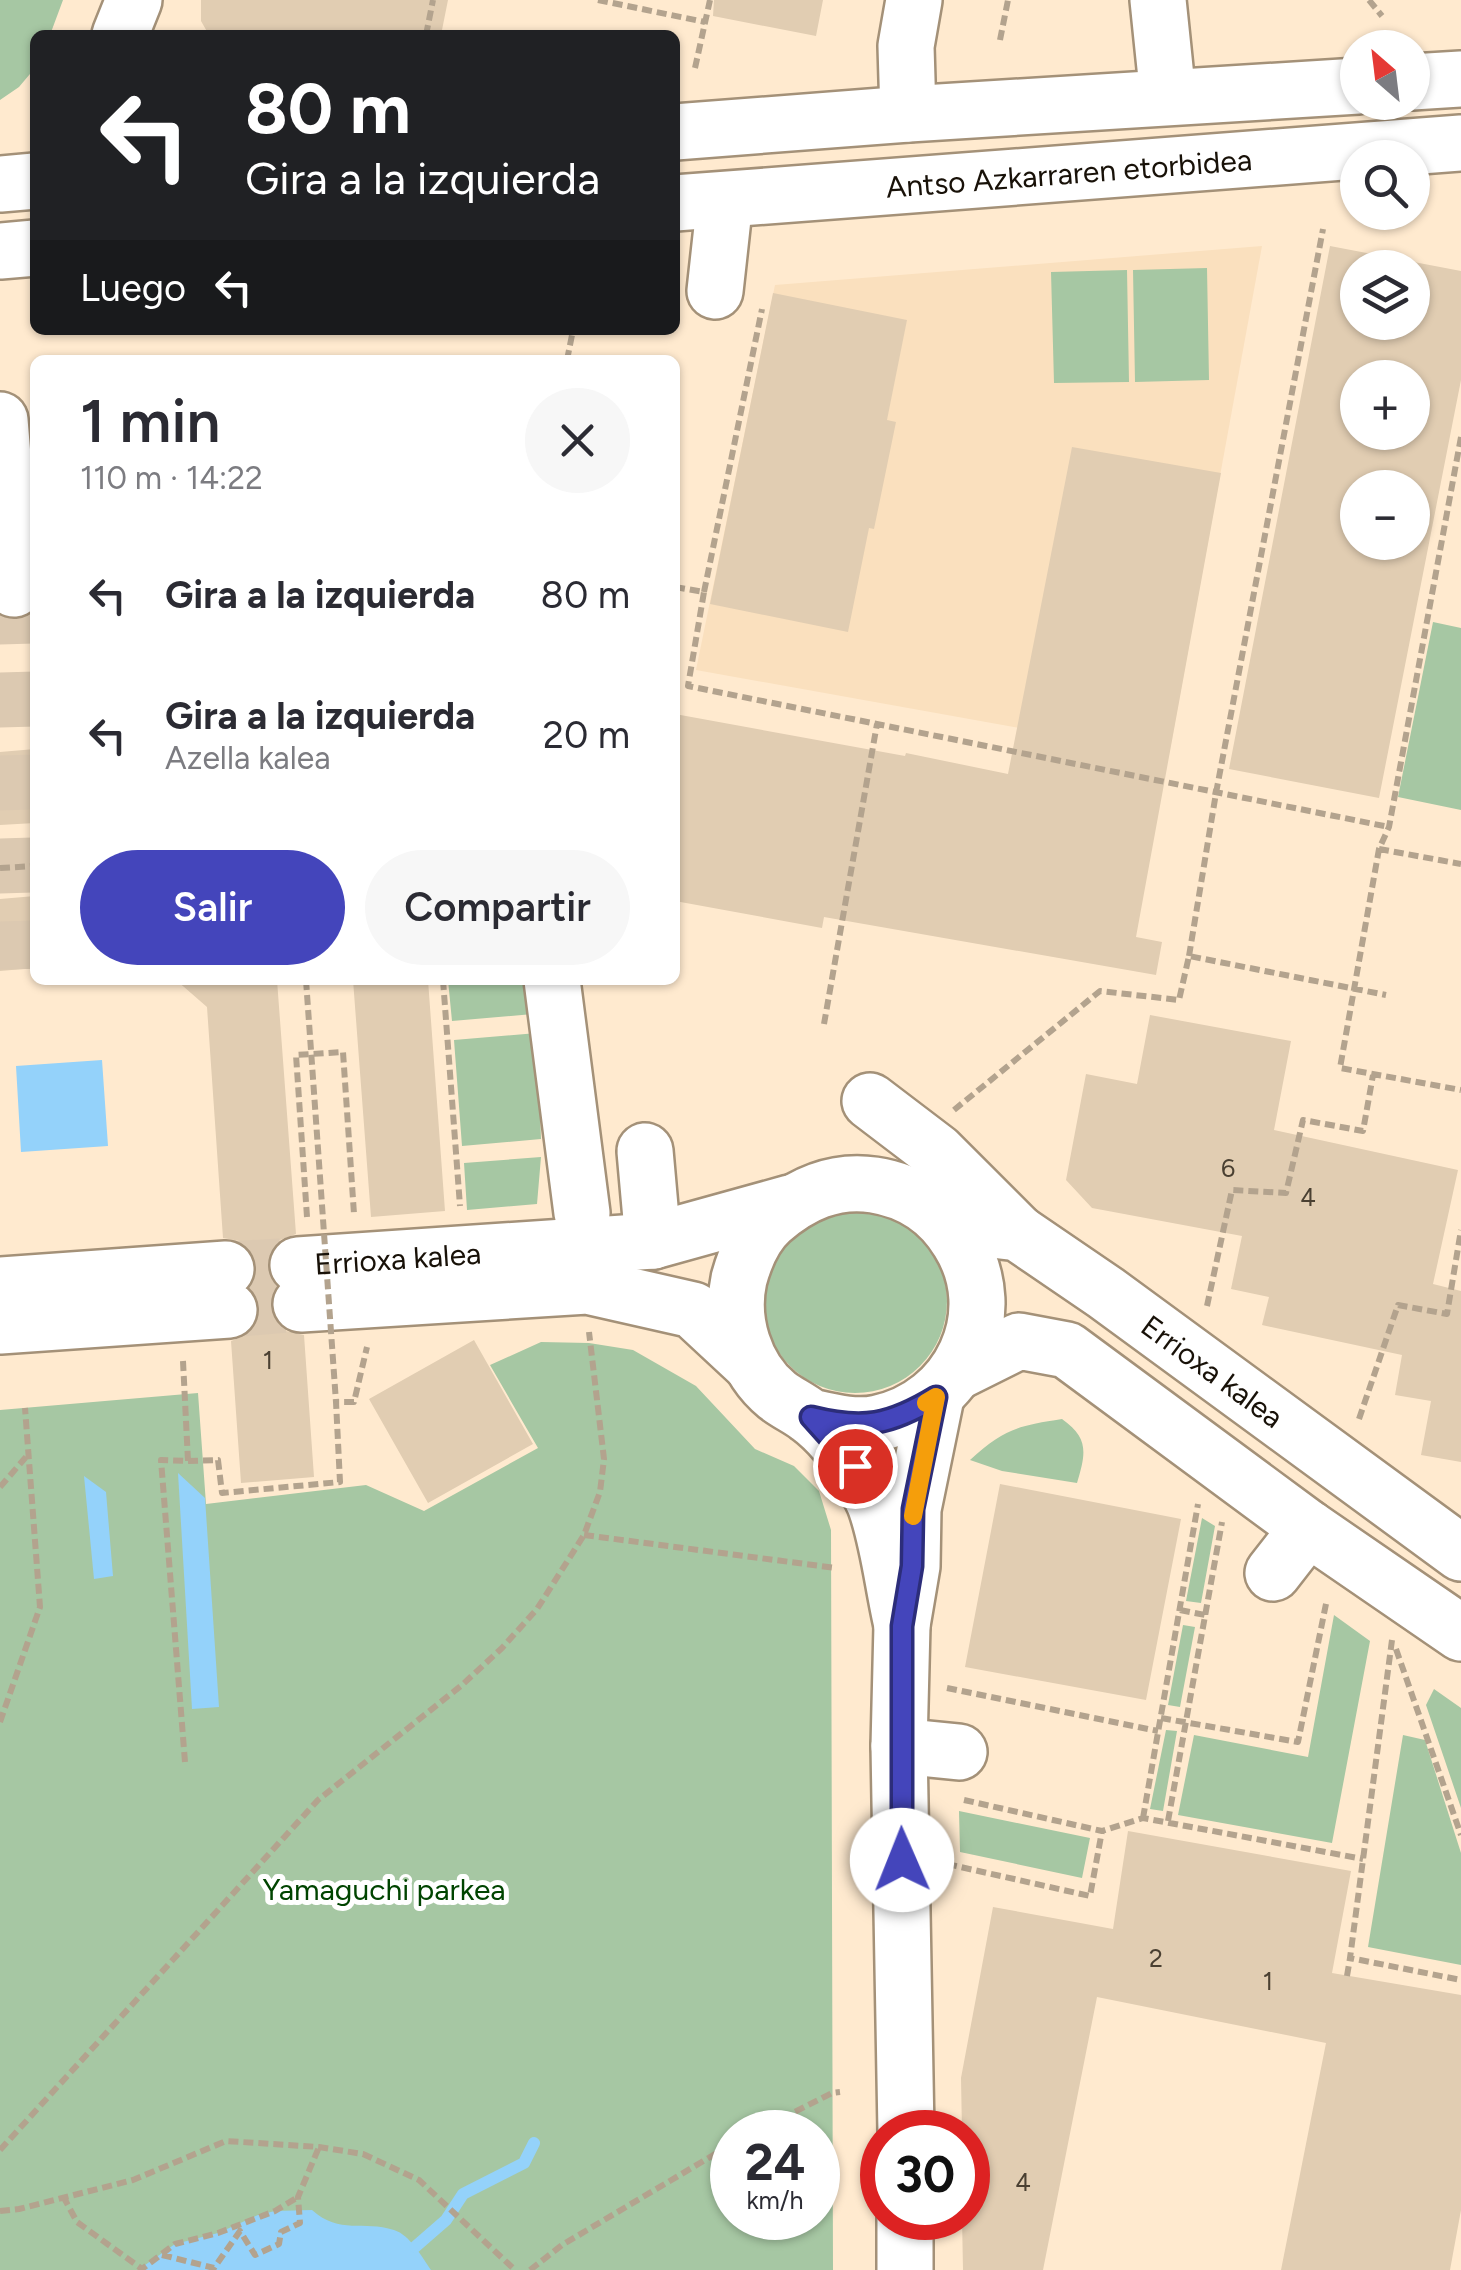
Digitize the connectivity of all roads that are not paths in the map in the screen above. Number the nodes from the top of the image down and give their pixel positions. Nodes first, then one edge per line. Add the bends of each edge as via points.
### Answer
1 (134, 0) edge
2 (914, 0) edge
3 (1158, 0) edge
4 (122, 30) edge
5 (1461, 79) edge
6 (1430, 81) edge
7 (1340, 87) edge
8 (1168, 97) junction
9 (908, 114) junction
10 (680, 132) edge
11 (1461, 143) edge
12 (30, 181) edge
13 (0, 184) edge
14 (700, 202) edge
15 (30, 248) edge
16 (0, 251) edge
17 (739, 298) road end
18 (0, 420) edge
19 (16, 588) tunnel mouth
20 (553, 985) edge
21 (870, 1101) dead end
22 (645, 1151) dead end
23 (790, 1203) junction
24 (582, 1214) dead end
25 (950, 1225) junction
26 (1018, 1232) junction
27 (653, 1241) junction
28 (0, 1285) edge
29 (0, 1326) edge
30 (750, 1363) junction
31 (947, 1384) junction
32 (811, 1417) junction
33 (1308, 1528) junction
34 (1461, 1554) edge
35 (1273, 1574) dead end
36 (902, 1626) junction
37 (1461, 1633) edge
38 (899, 1746) junction
39 (961, 1776) road end
40 (906, 2110) edge
41 (905, 2240) edge
42 (905, 2270) edge

1 - 4 street
2 - 9 street via 906,46
3 - 8 street
5 - 6 street
7 - 8 street
8 - 9 street
9 - 10 street
11 - 14 street, Antso Azkarraren etorbidea
12 - 13 street
14 - 17 street
15 - 16 street
18 - 19 street
20 - 24 street
21 - 26 street, Errioxa kalea via 937,1152
22 - 27 street
23 - 25 street via 857,1182 923,1202
23 - 27 street, Errioxa kalea
23 - 30 street via 764,1226 745,1258 736,1293 738,1329
25 - 26 street
25 - 31 street via 970,1258 978,1296 974,1336
26 - 34 street, Errioxa kalea
27 - 30 street, Errioxa kalea via 300,1284 587,1286 693,1310
28 - 29 street via 227,1290
30 - 32 street via 776,1395
31 - 32 street via 908,1414 876,1424
31 - 33 street via 1019,1340 1067,1350
31 - 36 street via 913,1509
32 - 36 street via 855,1466 876,1506
33 - 35 street
33 - 37 street
36 - 38 street
38 - 39 street
38 - 40 street
41 - 42 street

